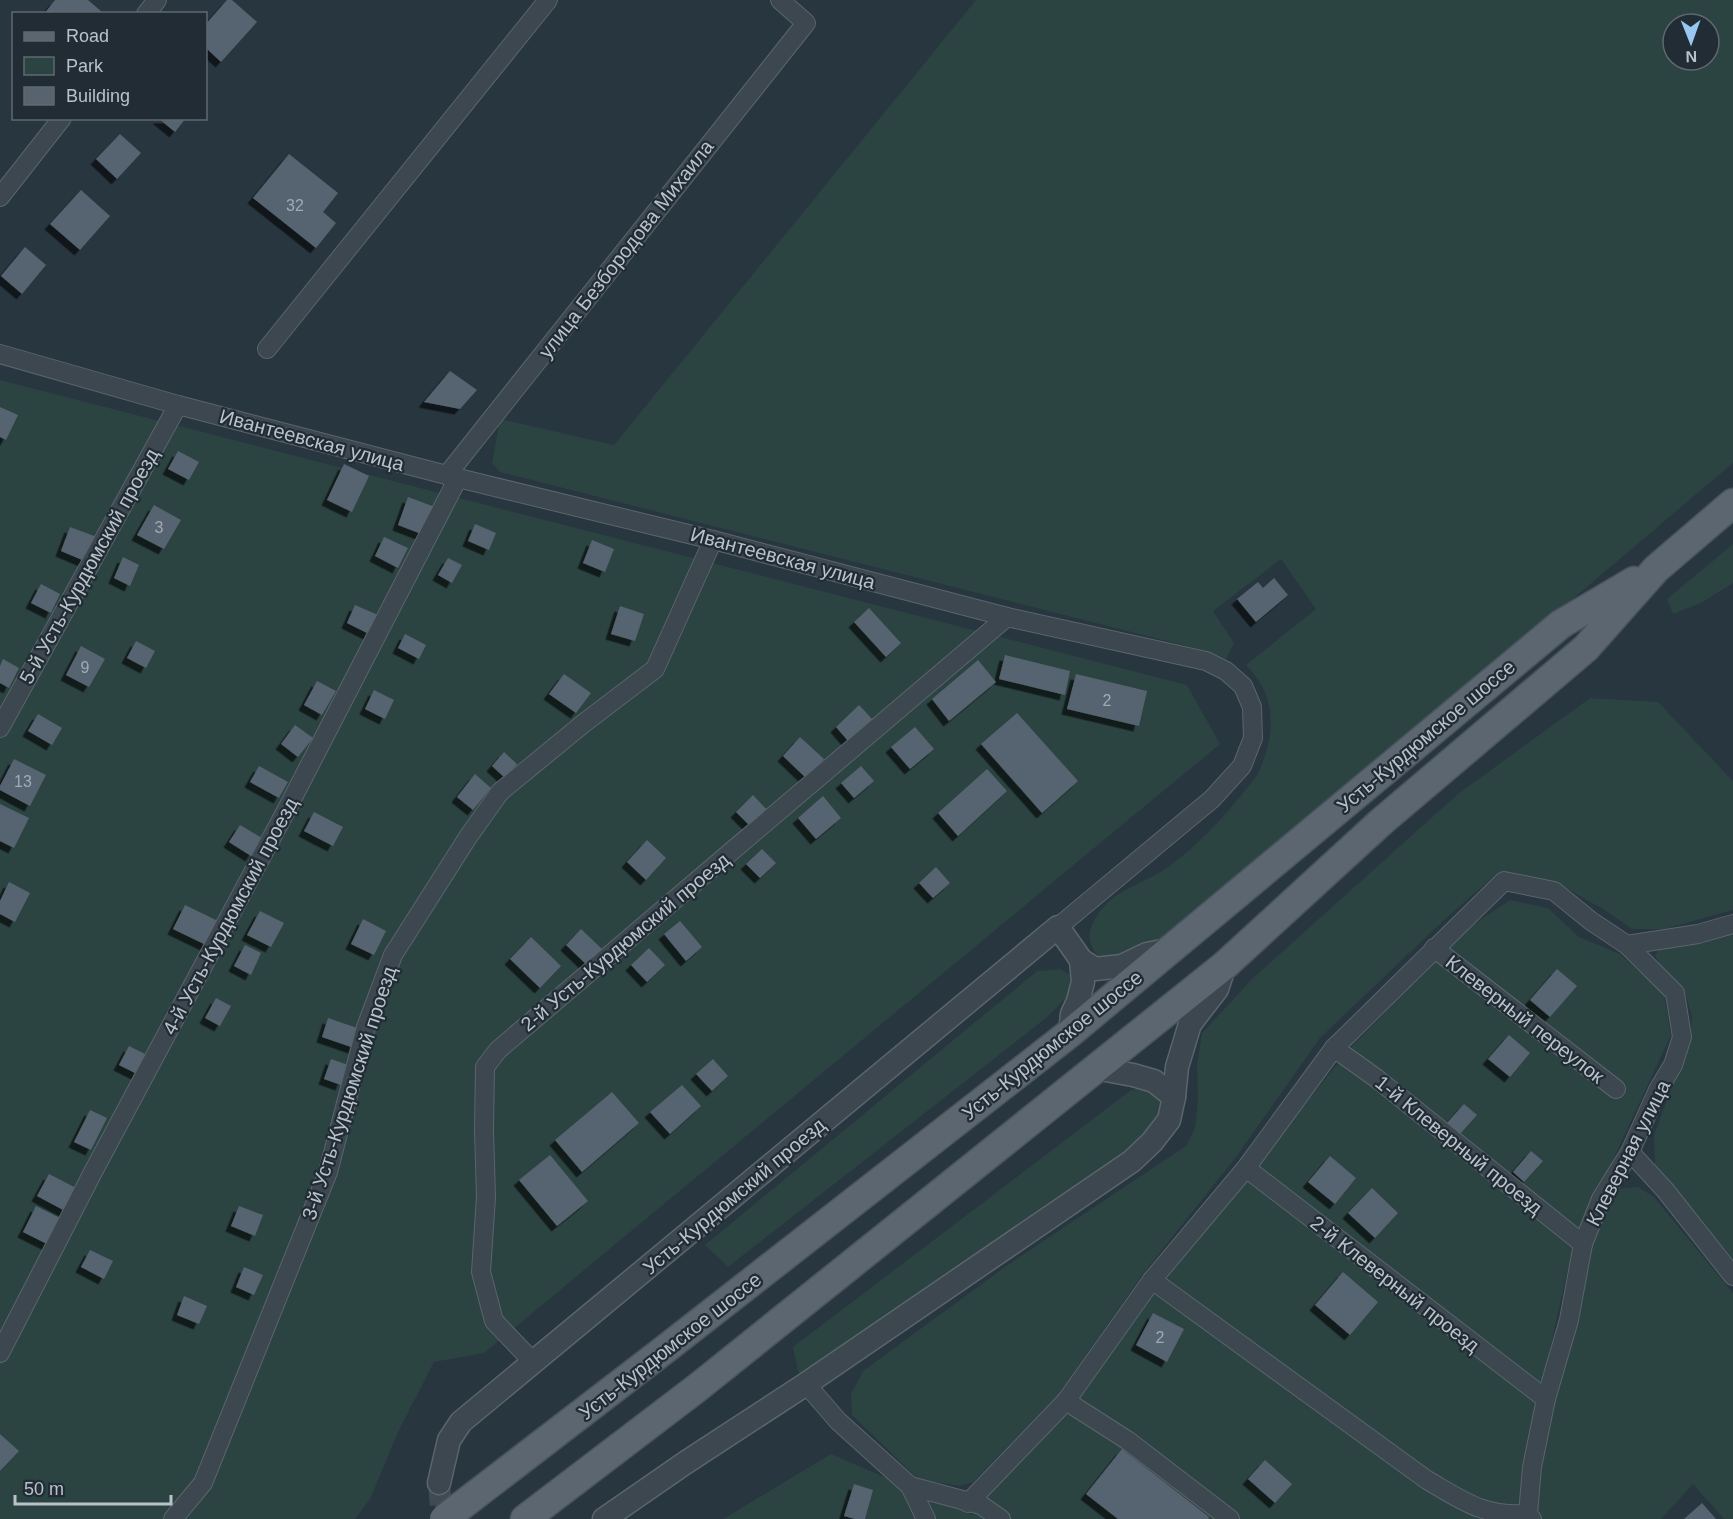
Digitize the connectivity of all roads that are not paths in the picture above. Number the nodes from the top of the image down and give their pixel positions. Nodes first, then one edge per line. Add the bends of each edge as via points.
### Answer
1 (157, 0) edge
2 (548, 0) edge
3 (780, 0) edge
4 (148, 12) edge
5 (61, 120) edge
6 (0, 197) edge
7 (267, 349) dead end
8 (0, 354) edge
9 (178, 405) junction
10 (452, 476) junction
11 (1733, 503) edge
12 (713, 540) junction
13 (1656, 569) junction
14 (1007, 617) junction
15 (0, 728) edge
16 (1733, 924) edge
17 (1058, 927) junction
18 (1627, 945) junction
19 (1434, 948) junction
20 (1168, 950) junction
21 (1081, 960) junction
22 (1225, 965) junction
23 (1070, 1033) junction
24 (1335, 1047) junction
25 (1095, 1068) junction
26 (1616, 1089) dead end
27 (1174, 1098) junction
28 (1630, 1152) junction
29 (1246, 1168) junction
30 (1583, 1244) junction
31 (1733, 1275) edge
32 (1152, 1280) junction
33 (0, 1353) edge
34 (534, 1363) junction
35 (806, 1384) junction
36 (1546, 1399) junction
37 (1066, 1401) junction
38 (439, 1483) tunnel mouth
39 (910, 1486) junction
40 (968, 1503) junction
41 (1530, 1516) edge
42 (173, 1519) edge
43 (444, 1519) edge
44 (525, 1519) edge
45 (604, 1519) edge
46 (926, 1519) edge
47 (1001, 1519) edge
48 (1230, 1519) edge

1 - 4 street
2 - 7 street
3 - 10 street, улица Безбородова Михаила via 806,22
5 - 6 street
8 - 9 street, Ивантеевская улица
9 - 10 street, Ивантеевская улица
9 - 15 street, 5-й Усть-Курдюмский проезд
10 - 12 street, Ивантеевская улица
10 - 33 street, 4-й Усть-Курдюмский проезд via 288,807
11 - 13 main road, Усть-Курдюмское шоссе
12 - 14 street, Ивантеевская улица
12 - 42 street, 3-й Усть-Курдюмский проезд via 655,669 500,792 393,955 366,1027 328,1172 203,1483
13 - 20 main road, Усть-Курдюмское шоссе via 1561,624
13 - 22 main road, Усть-Курдюмское шоссе via 1586,648 1381,822
14 - 17 street, Ивантеевская улица via 1206,661 1243,686 1252,707 1253,738 1242,766 1212,799
14 - 34 street, 2-й Усть-Курдюмский проезд via 498,1050 485,1067 486,1197 481,1272 494,1321
16 - 18 street via 1698,934
17 - 21 street
17 - 34 street, Усть-Курдюмский проезд
18 - 19 street, Клеверная улица via 1554,891 1504,881
18 - 28 street, Клеверная улица via 1675,993 1682,1037 1673,1065
19 - 24 street
19 - 26 street, Клеверный переулок
20 - 21 street via 1147,954 1122,966 1095,969
20 - 23 main road, Усть-Курдюмское шоссе
21 - 23 street via 1083,981
22 - 25 main road, Усть-Курдюмское шоссе
22 - 27 street via 1217,988 1190,1024 1177,1067
23 - 43 main road, Усть-Курдюмское шоссе, bridge
24 - 29 street
24 - 30 street, 1-й Клеверный проезд
25 - 27 street via 1154,1081
25 - 44 main road, Усть-Курдюмское шоссе via 697,1388
27 - 35 street via 1169,1120 1132,1161
28 - 30 street, Клеверная улица via 1601,1199
28 - 31 street
29 - 32 street
29 - 36 street, 2-й Клеверный проезд
30 - 36 street, Клеверная улица via 1569,1320
32 - 37 street
32 - 41 street via 1426,1480 1476,1508
34 - 38 street, Усть-Курдюмский проезд via 461,1422 448,1440
35 - 39 street via 838,1421
35 - 45 street
36 - 41 street, Клеверная улица via 1532,1467
37 - 40 street
37 - 48 street via 1127,1440
39 - 40 street
39 - 46 street
40 - 47 street via 981,1505

